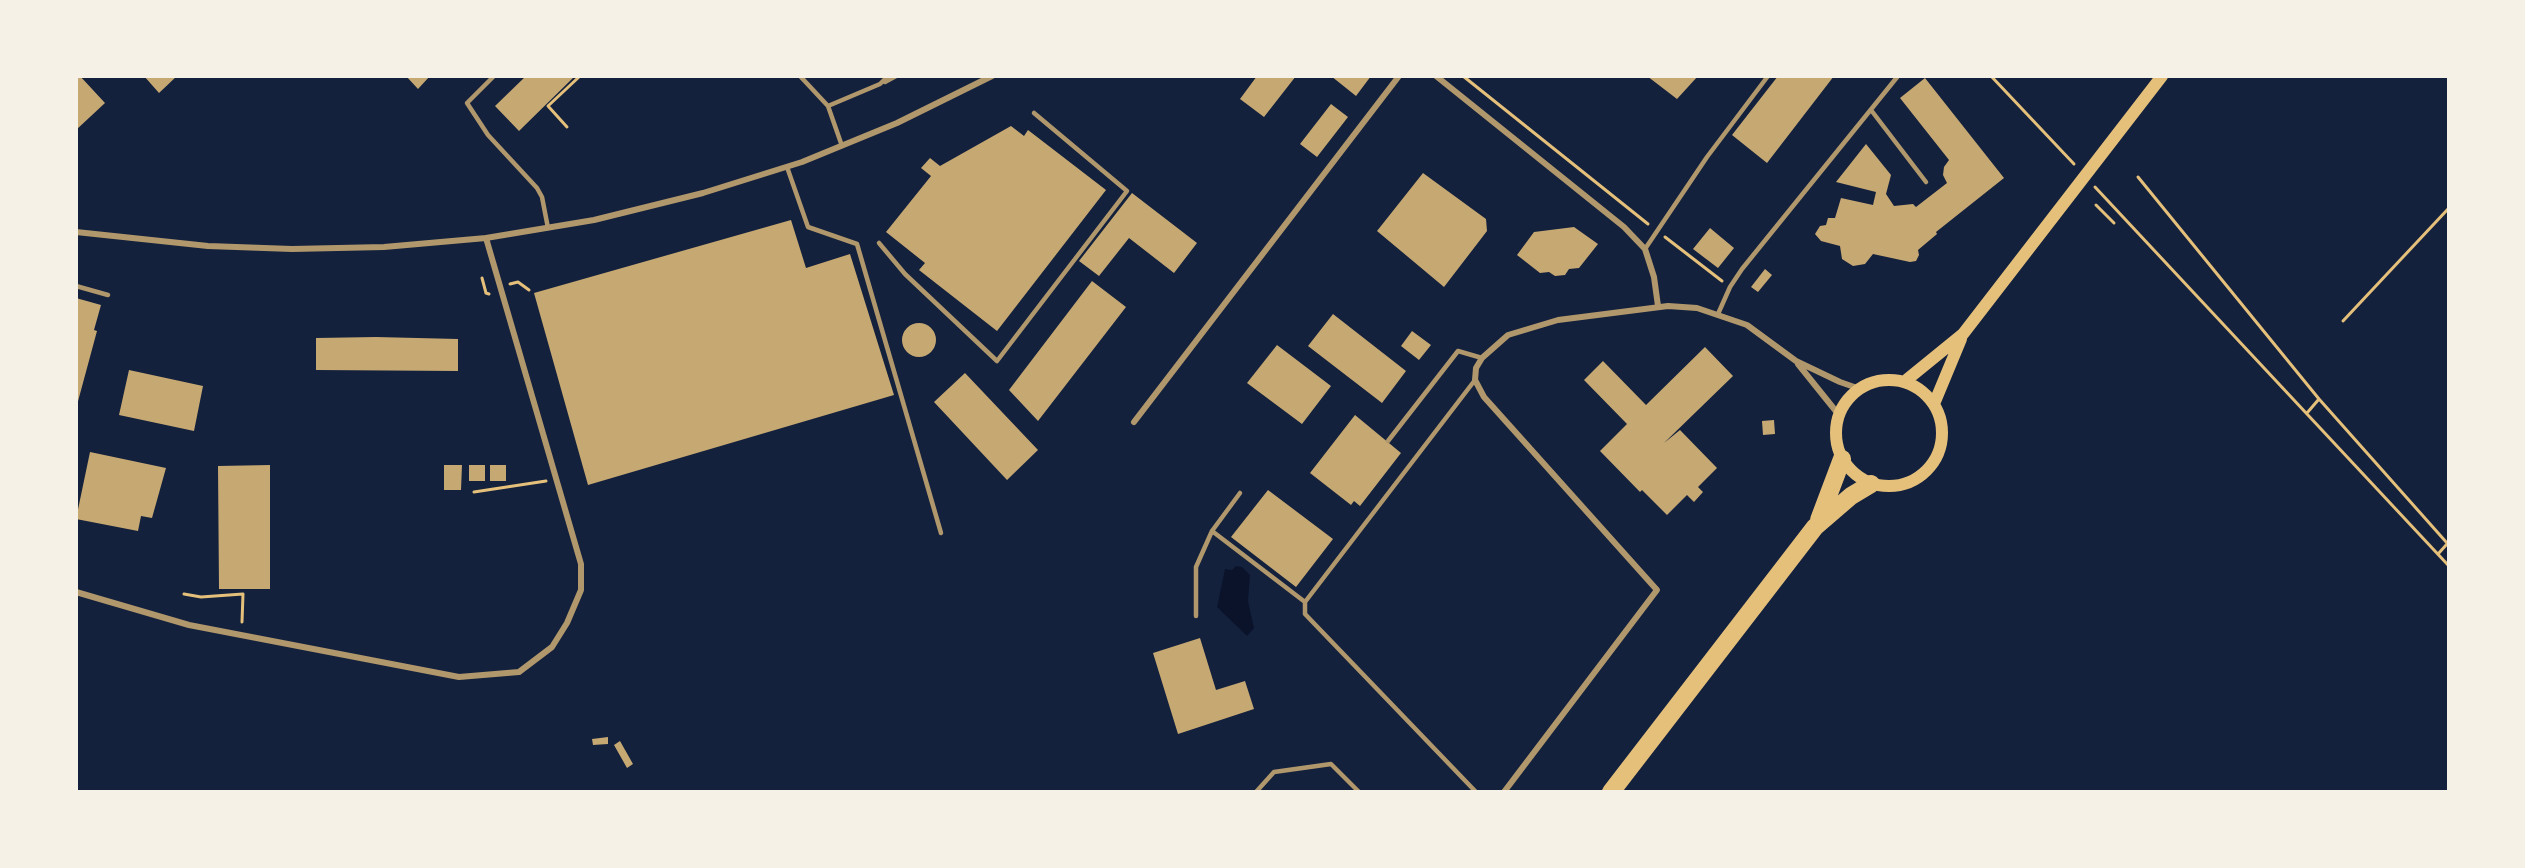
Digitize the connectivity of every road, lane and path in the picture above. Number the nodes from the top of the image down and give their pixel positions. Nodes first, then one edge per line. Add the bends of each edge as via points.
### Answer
1 (494, 76) edge
2 (580, 76) edge
3 (888, 76) edge
4 (896, 76) edge
5 (992, 76) edge
6 (1399, 76) edge
7 (1436, 76) edge
8 (1463, 76) edge
9 (1768, 76) edge
10 (1898, 76) edge
11 (1991, 76) edge
12 (2162, 76) edge
13 (801, 77) edge
14 (880, 84) junction
15 (828, 106) junction
16 (1871, 110) junction
17 (1034, 113) dead end
18 (567, 127) dead end
19 (2055, 144) dead end
20 (842, 146) junction
21 (787, 167) junction
22 (2138, 177) dead end
23 (1926, 182) dead end
24 (2096, 205) dead end
25 (2448, 209) edge
26 (2120, 213) dead end
27 (2114, 223) dead end
28 (548, 228) junction
29 (1657, 230) junction
30 (76, 232) edge
31 (486, 238) junction
32 (879, 243) dead end
33 (1645, 249) junction
34 (482, 278) dead end
35 (512, 283) dead end
36 (76, 286) edge
37 (1730, 287) junction
38 (529, 290) dead end
39 (486, 293) dead end
40 (108, 295) dead end
41 (1658, 306) junction
42 (1718, 314) junction
43 (2343, 321) dead end
44 (1963, 334) junction
45 (1482, 358) junction
46 (1796, 361) junction
47 (1475, 380) junction
48 (1904, 382) junction
49 (1860, 389) junction
50 (2319, 399) junction
51 (1934, 404) junction
52 (2307, 413) junction
53 (1839, 415) junction
54 (1134, 422) dead end
55 (1388, 441) dead end
56 (1842, 459) junction
57 (557, 480) junction
58 (1871, 484) junction
59 (474, 492) dead end
60 (1240, 493) dead end
61 (1815, 527) junction
62 (1212, 531) junction
63 (940, 533) dead end
64 (2448, 543) edge
65 (2438, 554) junction
66 (2448, 565) edge
67 (76, 592) edge
68 (184, 594) dead end
69 (1305, 602) junction
70 (1196, 616) dead end
71 (242, 618) dead end
72 (1257, 792) edge
73 (1359, 792) edge
74 (1476, 792) edge
75 (1504, 792) edge
76 (1611, 792) edge

1 - 28 lane via 466,103 488,135 537,188
2 - 18 path via 548,106
3 - 14 lane
4 - 14 lane
5 - 20 street
6 - 54 street
7 - 33 street via 1615,220
8 - 29 path
9 - 29 lane
10 - 16 lane
11 - 19 path
12 - 44 main road
13 - 15 lane
14 - 15 lane
15 - 20 lane
16 - 23 lane
16 - 37 lane
17 - 32 lane via 1126,191 997,361 905,274
20 - 21 street
21 - 28 street via 703,193
21 - 63 lane via 808,227 857,244
22 - 50 path
24 - 27 path
25 - 43 path
26 - 52 path
28 - 31 street
29 - 33 lane
29 - 37 path
30 - 31 street via 208,246 292,249 384,247
31 - 57 street
33 - 41 street
34 - 39 path
35 - 38 path via 518,282
36 - 40 lane
37 - 42 lane
41 - 42 street via 1697,308
41 - 45 street via 1558,320 1508,335
42 - 46 street via 1748,325
44 - 48 main road
44 - 51 main road
45 - 47 street
45 - 55 lane via 1458,351
46 - 49 street
46 - 53 street
47 - 69 lane
47 - 75 street via 1484,397 1657,590
48 - 49 main road via 1874,382
48 - 51 main road via 1926,394
49 - 53 main road via 1847,400
50 - 52 path
50 - 64 path
51 - 58 main road via 1942,436 1931,466 1904,485
52 - 65 path
53 - 56 main road via 1836,438
56 - 58 main road
56 - 61 highway
57 - 59 path
57 - 67 street via 581,564 581,590 552,647 519,672 459,677 189,626
58 - 61 highway
60 - 62 lane
61 - 76 highway
62 - 69 lane
62 - 70 lane via 1196,567
64 - 65 path
65 - 66 path
68 - 71 path via 243,594
69 - 74 lane via 1305,614
72 - 73 lane via 1274,772 1331,764

